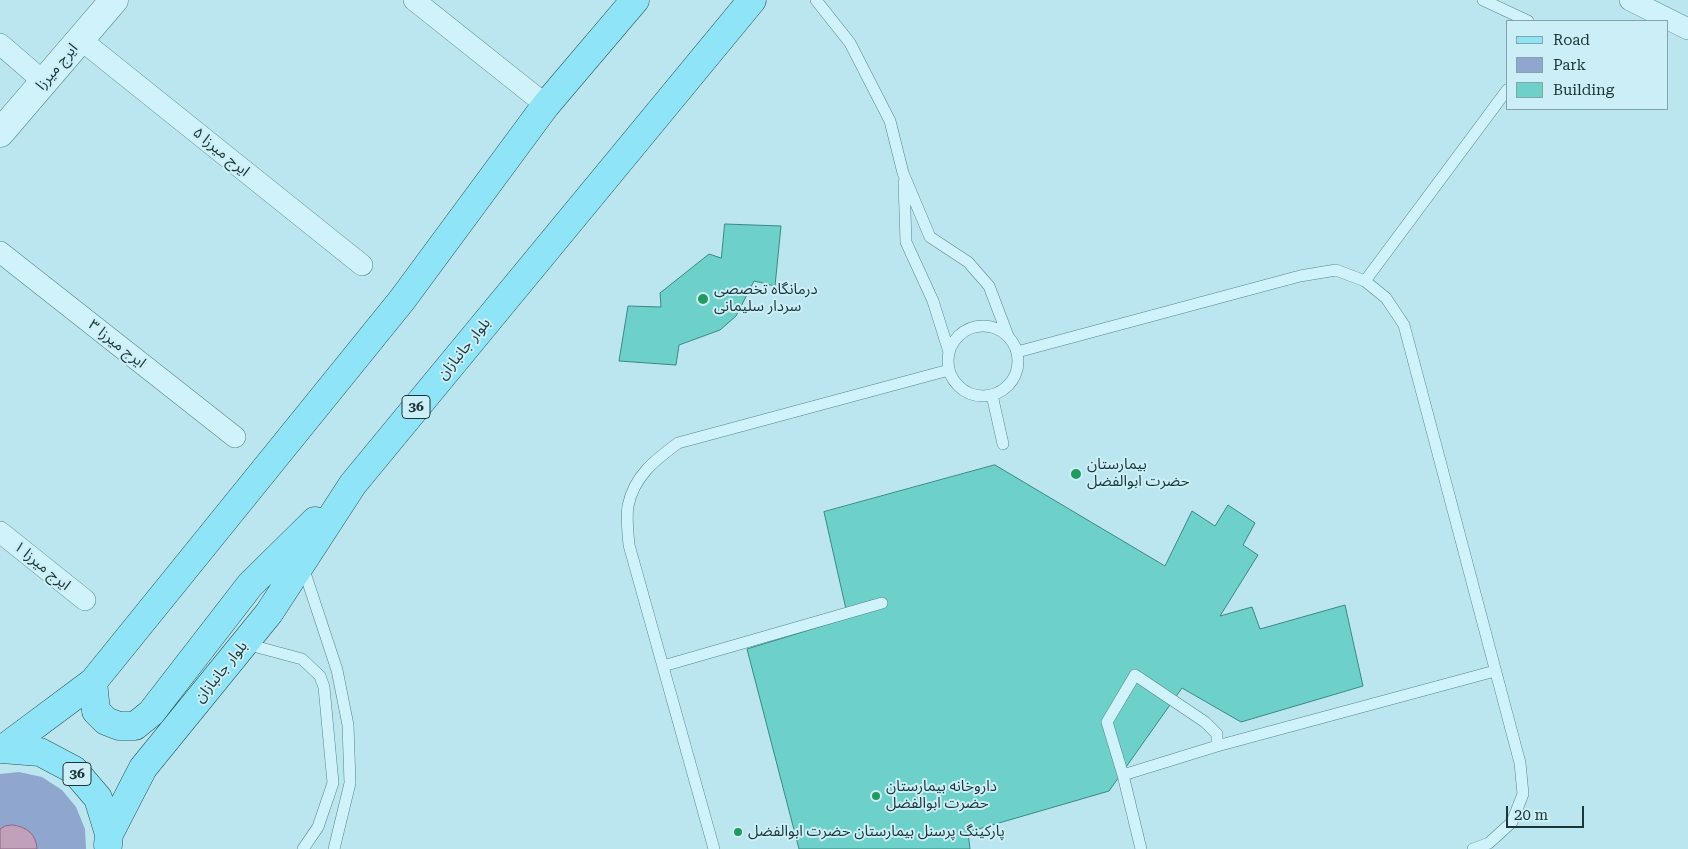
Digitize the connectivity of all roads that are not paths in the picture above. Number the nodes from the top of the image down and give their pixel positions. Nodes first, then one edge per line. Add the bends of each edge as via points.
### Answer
1 (114, 0) edge
2 (414, 0) edge
3 (635, 0) edge
4 (752, 0) edge
5 (816, 0) edge
6 (1483, 0) edge
7 (1630, 0) edge
8 (1526, 20) edge
9 (1688, 29) edge
10 (80, 39) junction
11 (0, 44) edge
12 (44, 82) junction
13 (1506, 91) edge
14 (546, 105) junction
15 (0, 133) edge
16 (903, 173) junction
17 (0, 252) edge
18 (362, 266) dead end
19 (1365, 281) junction
20 (1008, 336) junction
21 (949, 352) junction
22 (1017, 352) junction
23 (949, 370) junction
24 (992, 395) junction
25 (234, 437) dead end
26 (1003, 444) dead end
27 (353, 484) junction
28 (0, 532) edge
29 (301, 563) junction
30 (85, 600) dead end
31 (882, 604) dead end
32 (244, 643) junction
33 (662, 666) junction
34 (1496, 670) junction
35 (93, 682) junction
36 (1217, 746) junction
37 (1, 749) edge
38 (1123, 775) junction
39 (109, 842) edge
40 (303, 849) edge
41 (334, 849) edge
42 (714, 849) edge
43 (1141, 849) edge
44 (1473, 849) edge

1 - 10 street, ایرج میرزا
2 - 14 street
3 - 14 main road, 36
4 - 27 main road, بلوار جانبازان / 36
5 - 16 lane via 850,43 890,121
6 - 8 lane
7 - 9 street
10 - 12 street, ایرج میرزا
10 - 18 street, ایرج میرزا ۵
11 - 12 street
12 - 15 street, ایرج میرزا
13 - 19 lane
14 - 35 main road, 36 via 402,300
16 - 20 lane via 930,237 968,262 989,286
16 - 21 lane via 906,242 933,300
17 - 25 street, ایرج میرزا ۳
19 - 22 lane via 1336,270 1300,276
19 - 34 lane via 1386,298 1404,326
20 - 21 lane via 992,327 974,327 958,336
20 - 22 lane
21 - 23 lane
22 - 24 lane via 1017,370 1013,379
23 - 24 lane via 952,379 965,391
23 - 33 lane via 678,443 654,461 637,481 628,506 628,545
24 - 26 lane
27 - 29 main road, بلوار جانبازان / 36
27 - 35 main road via 250,585 151,713 135,726 119,726 106,721 96,711
28 - 30 street, ایرج میرزا ۱
29 - 32 main road, بلوار جانبازان / 36 via 269,613
29 - 41 lane via 337,670 348,725 350,783
31 - 33 lane
32 - 39 main road, بلوار جانبازان / 36 via 143,768
32 - 40 lane via 302,659 320,676 324,687 332,783 318,827
33 - 42 lane
34 - 36 lane
34 - 44 lane via 1520,763 1523,794 1512,822 1489,843
35 - 37 main road, 36
36 - 38 lane
36 - 38 lane via 1218,734 1205,722 1135,674 1107,722
37 - 39 main road, 36 via 40,752 74,770 98,798
38 - 43 lane

